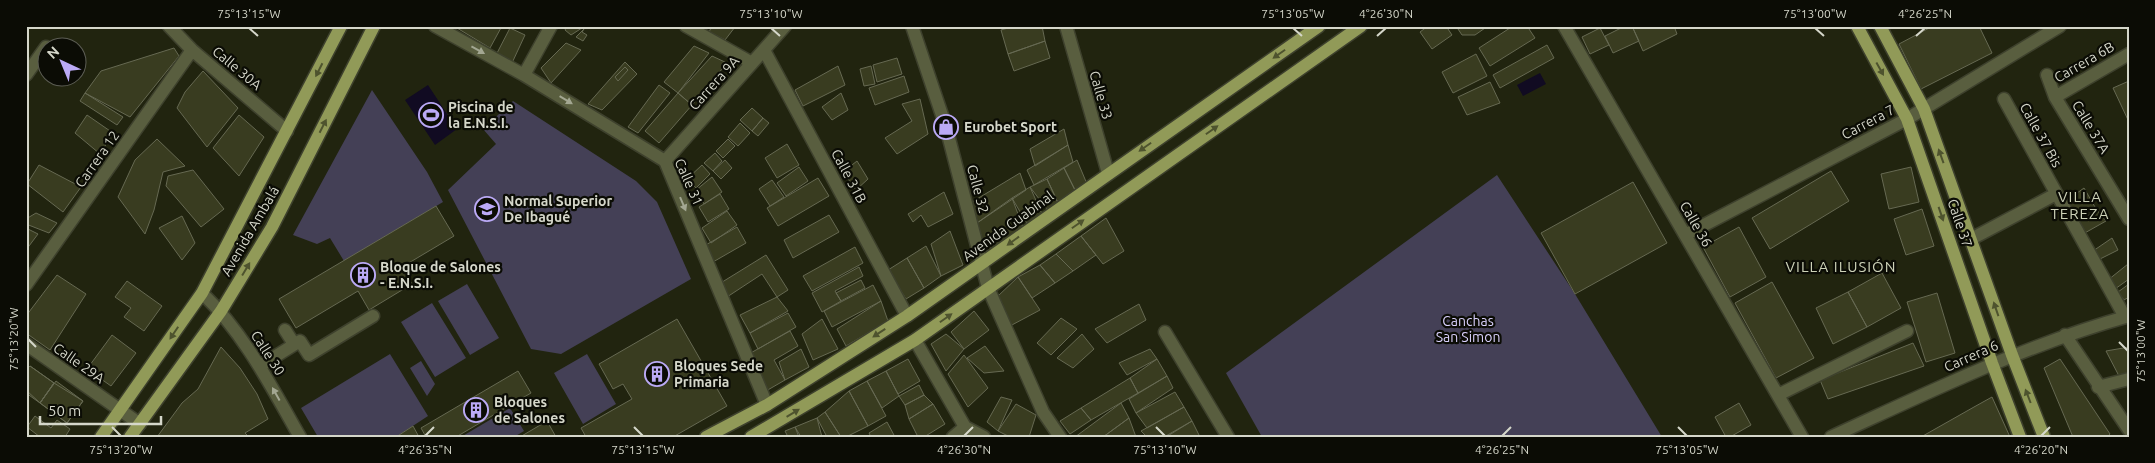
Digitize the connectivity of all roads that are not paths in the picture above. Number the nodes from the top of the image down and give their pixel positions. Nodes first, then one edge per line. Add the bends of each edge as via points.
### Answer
1 (169, 26) edge
2 (341, 26) edge
3 (374, 26) edge
4 (435, 26) edge
5 (551, 26) edge
6 (785, 26) edge
7 (912, 26) edge
8 (1066, 26) edge
9 (1319, 26) edge
10 (1361, 26) edge
11 (1564, 26) edge
12 (1857, 26) edge
13 (1880, 26) edge
14 (2060, 26) edge
15 (688, 27) edge
16 (192, 50) junction
17 (764, 50) junction
18 (2129, 54) edge
19 (38, 58) edge
20 (752, 63) junction
21 (26, 75) edge
22 (524, 75) junction
23 (2047, 75) dead end
24 (2055, 96) junction
25 (2004, 99) dead end
26 (1924, 109) junction
27 (1908, 119) junction
28 (287, 131) junction
29 (665, 160) junction
30 (1108, 173) junction
31 (2056, 194) junction
32 (2129, 219) edge
33 (1685, 235) junction
34 (1971, 238) junction
35 (982, 264) junction
36 (26, 285) edge
37 (988, 288) junction
38 (202, 293) junction
39 (220, 311) junction
40 (373, 316) dead end
41 (907, 316) junction
42 (2127, 316) edge
43 (285, 330) dead end
44 (1165, 332) dead end
45 (1907, 332) dead end
46 (2065, 335) junction
47 (915, 340) junction
48 (26, 344) edge
49 (294, 344) junction
50 (2012, 355) junction
51 (1992, 363) junction
52 (260, 366) junction
53 (2129, 379) edge
54 (2098, 387) junction
55 (1778, 396) junction
56 (767, 405) junction
57 (121, 410) junction
58 (140, 424) junction
59 (965, 427) junction
60 (2129, 430) edge
61 (101, 437) edge
62 (130, 437) edge
63 (300, 437) edge
64 (706, 437) edge
65 (751, 437) edge
66 (953, 437) edge
67 (984, 437) edge
68 (1060, 437) edge
69 (1228, 437) edge
70 (1802, 437) edge
71 (1831, 437) edge
72 (2020, 437) edge
73 (2044, 437) edge

1 - 16 street, Calle 30A
2 -> 28 main road, Avenida Ambalá
39 -> 3 main road, Avenida Ambalá via 272,227
4 -> 22 street, Calle 31
5 - 22 street
6 - 17 street, Carrera 9A
7 - 35 street, Calle 32 via 946,127
8 - 30 street, Calle 33
9 -> 30 main road, Avenida Guabinal
37 -> 10 main road
11 - 33 street, Calle 36
12 -> 27 main road, Calle 37
13 - 26 main road, Calle 37
14 - 26 street, Carrera 7
15 - 20 street
16 - 28 street, Calle 30A
16 - 36 street, Carrera 12
17 - 20 street, Carrera 9A
17 - 41 street, Calle 31B
18 - 24 street, Carrera 6B
19 - 21 street
20 - 29 street, Carrera 9A
22 -> 29 street, Calle 31
23 - 24 street, Calle 37A
24 - 32 street, Calle 37A
25 - 31 street, Calle 37 Bis
26 - 27 street, Carrera 7
34 -> 26 main road, Calle 37
27 - 33 street, Carrera 7
27 -> 51 main road, Calle 37
28 - 38 main road, Avenida Ambalá
29 -> 56 street, Calle 31
30 -> 35 main road, Avenida Guabinal
31 - 34 street
31 - 42 street, Calle 37 Bis
33 - 55 street, Calle 36
50 -> 34 main road, Calle 37
35 - 37 street, Calle 32
35 - 41 main road, Avenida Guabinal
47 -> 37 main road
37 - 68 street, Calle 32 via 1043,412
38 - 39 street, Calle 30
38 -> 57 main road, Avenida Ambalá
39 - 52 street, Calle 30
39 - 58 main road, Avenida Ambalá
40 - 49 street via 309,355 300,341
41 -> 56 main road, Avenida Guabinal
42 - 46 street, Carrera 6
43 - 49 street
44 - 69 street
45 - 55 street
46 - 50 street, Carrera 6
46 - 54 street
47 - 59 street
65 -> 47 main road
48 - 57 street, Calle 29A
49 - 52 street
50 - 51 street, Carrera 6
73 -> 50 main road, Calle 37
51 - 71 street, Carrera 6
51 - 72 main road, Calle 37
63 -> 52 street, Calle 30
53 - 54 street
54 - 60 street
55 - 70 street, Calle 36
56 - 64 main road, Avenida Guabinal
57 - 58 street, Calle 29A
57 - 61 main road, Avenida Ambalá
58 - 62 main road, Avenida Ambalá
59 - 66 street
59 - 67 street

